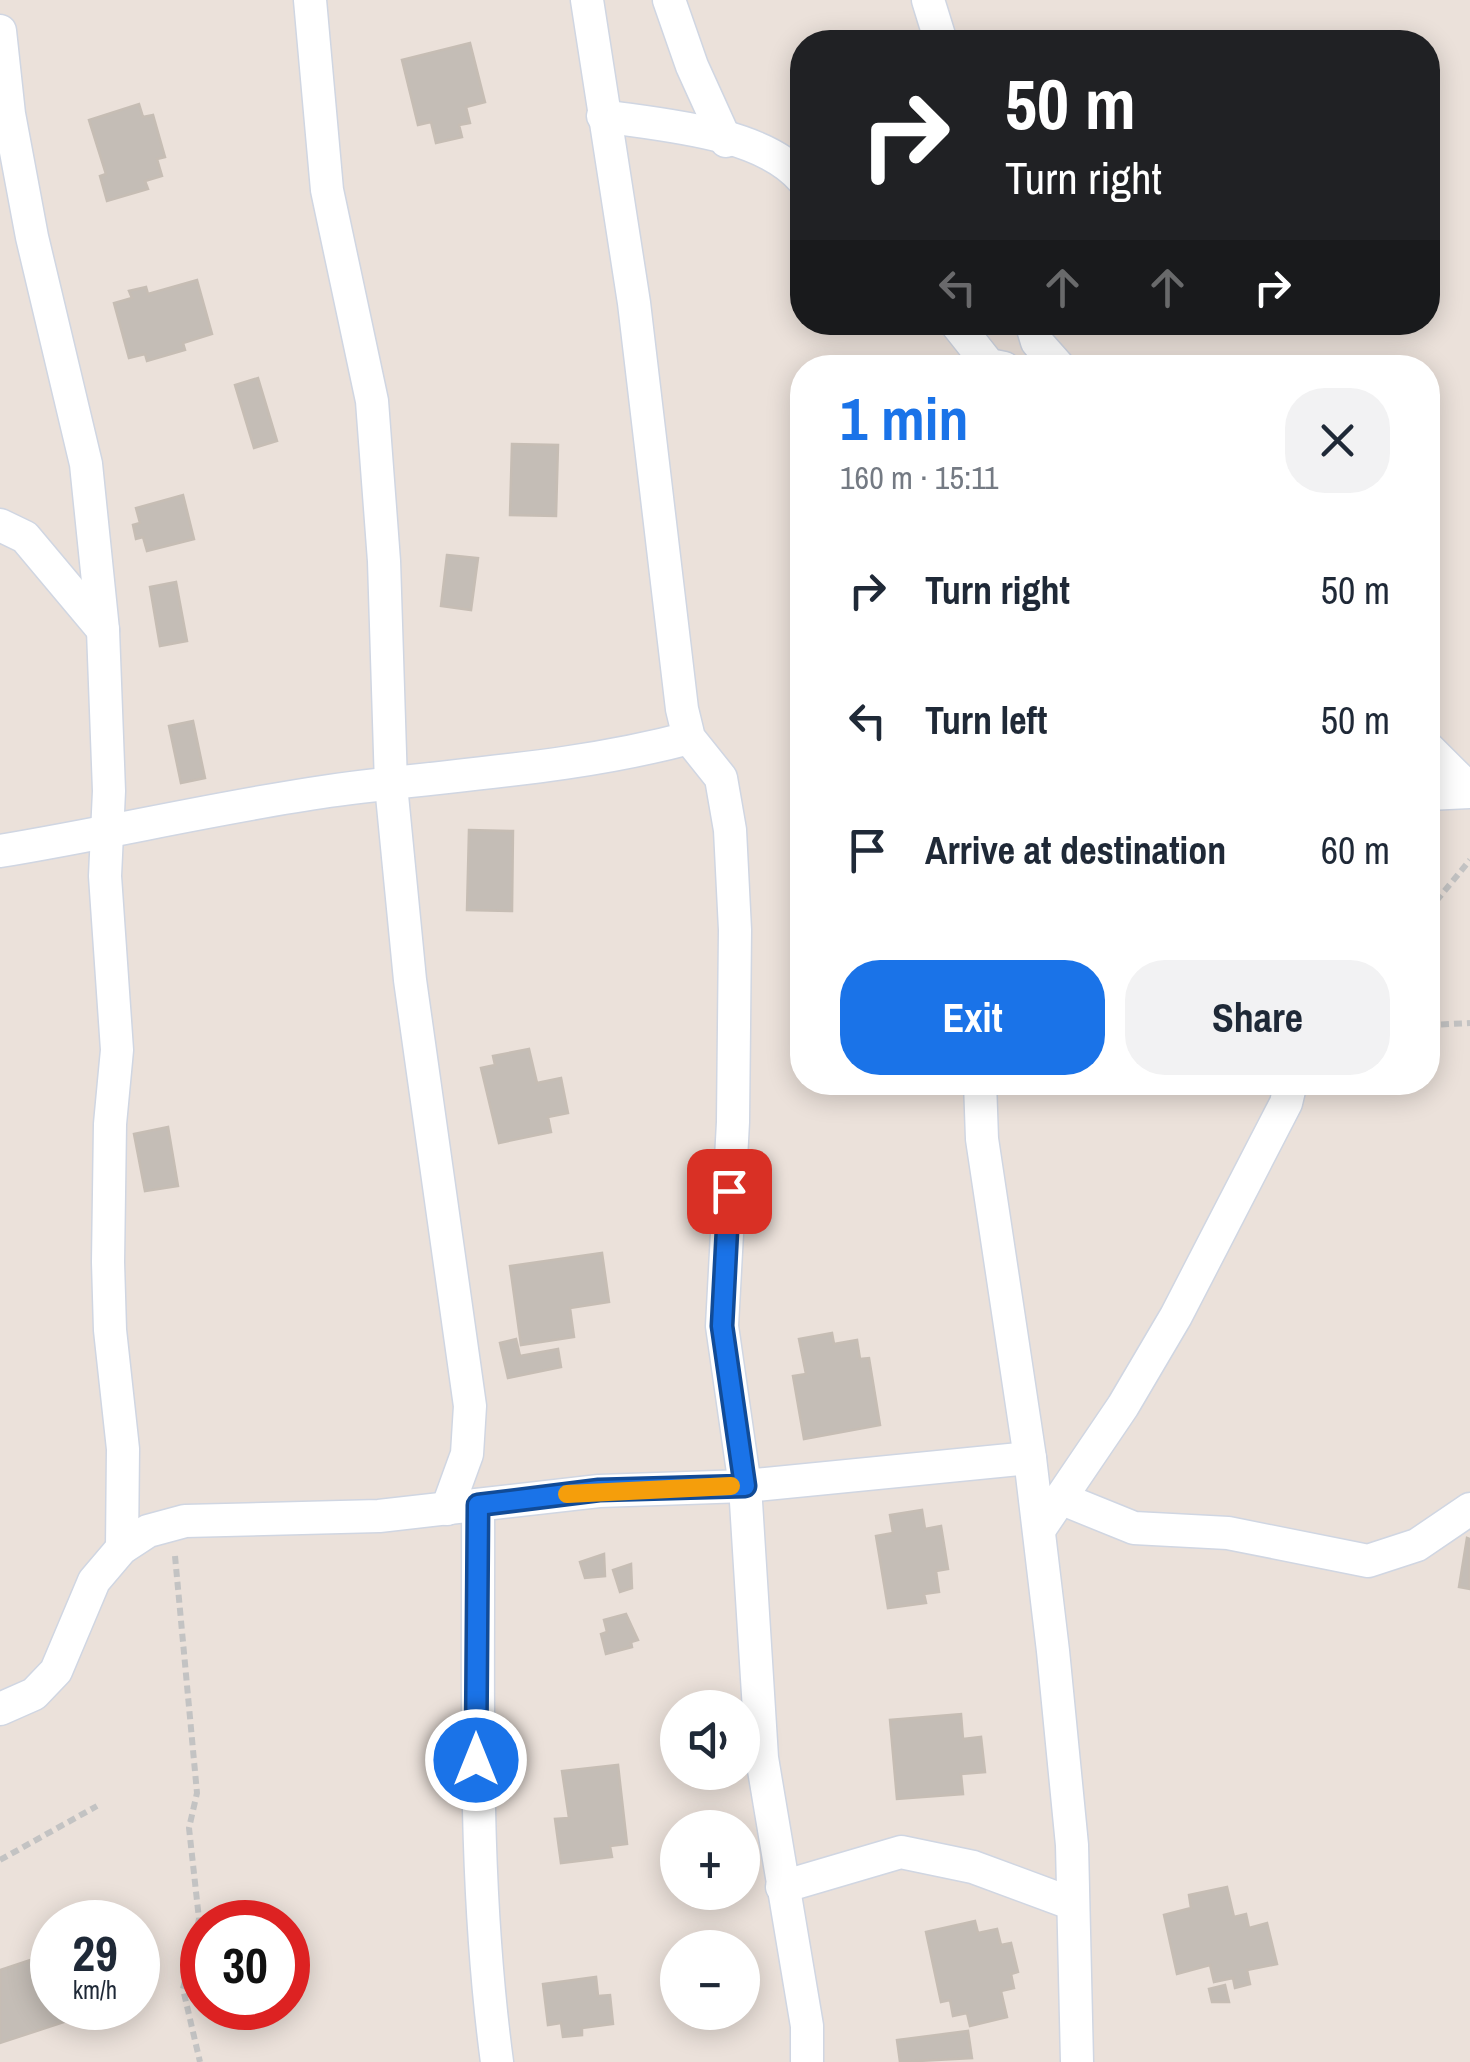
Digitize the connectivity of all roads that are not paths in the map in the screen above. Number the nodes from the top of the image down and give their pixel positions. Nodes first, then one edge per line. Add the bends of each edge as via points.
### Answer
1 (310, 0) edge
2 (587, 0) edge
3 (669, 0) edge
4 (928, 0) edge
5 (937, 30) edge
6 (0, 31) edge
7 (603, 116) junction
8 (726, 141) junction
9 (790, 170) edge
10 (965, 335) edge
11 (980, 355) edge
12 (0, 525) edge
13 (104, 630) junction
14 (688, 738) junction
15 (1440, 760) edge
16 (390, 785) junction
17 (1470, 791) edge
18 (1440, 793) edge
19 (106, 834) junction
20 (0, 851) edge
21 (980, 1095) edge
22 (1288, 1095) edge
23 (1030, 1458) junction
24 (745, 1486) junction
25 (1060, 1498) junction
26 (462, 1507) junction
27 (1470, 1509) edge
28 (1038, 1530) junction
29 (122, 1548) junction
30 (0, 1708) edge
31 (782, 1886) junction
32 (1073, 1904) junction
33 (497, 2062) edge
34 (807, 2062) edge
35 (1077, 2062) edge

1 - 16 street via 327,190 372,402
2 - 7 street
3 - 8 street
4 - 5 street
6 - 13 street via 32,236 86,464
7 - 8 street
7 - 14 street via 634,303
8 - 9 street via 754,144
10 - 11 street
12 - 13 street via 25,537
13 - 19 street
14 - 16 street via 615,758
14 - 24 street via 721,778 730,830 734,1122 722,1326
15 - 17 street
16 - 19 street
16 - 26 street via 410,980 470,1406
17 - 18 street
19 - 20 street
19 - 29 street via 116,1050 109,1279 123,1449
21 - 23 street
22 - 25 street via 1176,1316
23 - 24 street
23 - 28 street
24 - 26 street via 599,1490
24 - 31 street via 762,1758
25 - 27 street via 1134,1528 1228,1533 1368,1560 1417,1545
25 - 28 street
26 - 29 street via 173,1525
26 - 33 street via 482,1954
28 - 32 street
29 - 30 street via 94,1582 56,1671 34,1694
31 - 32 street via 901,1852 974,1868
31 - 34 street via 807,2026
32 - 35 street

